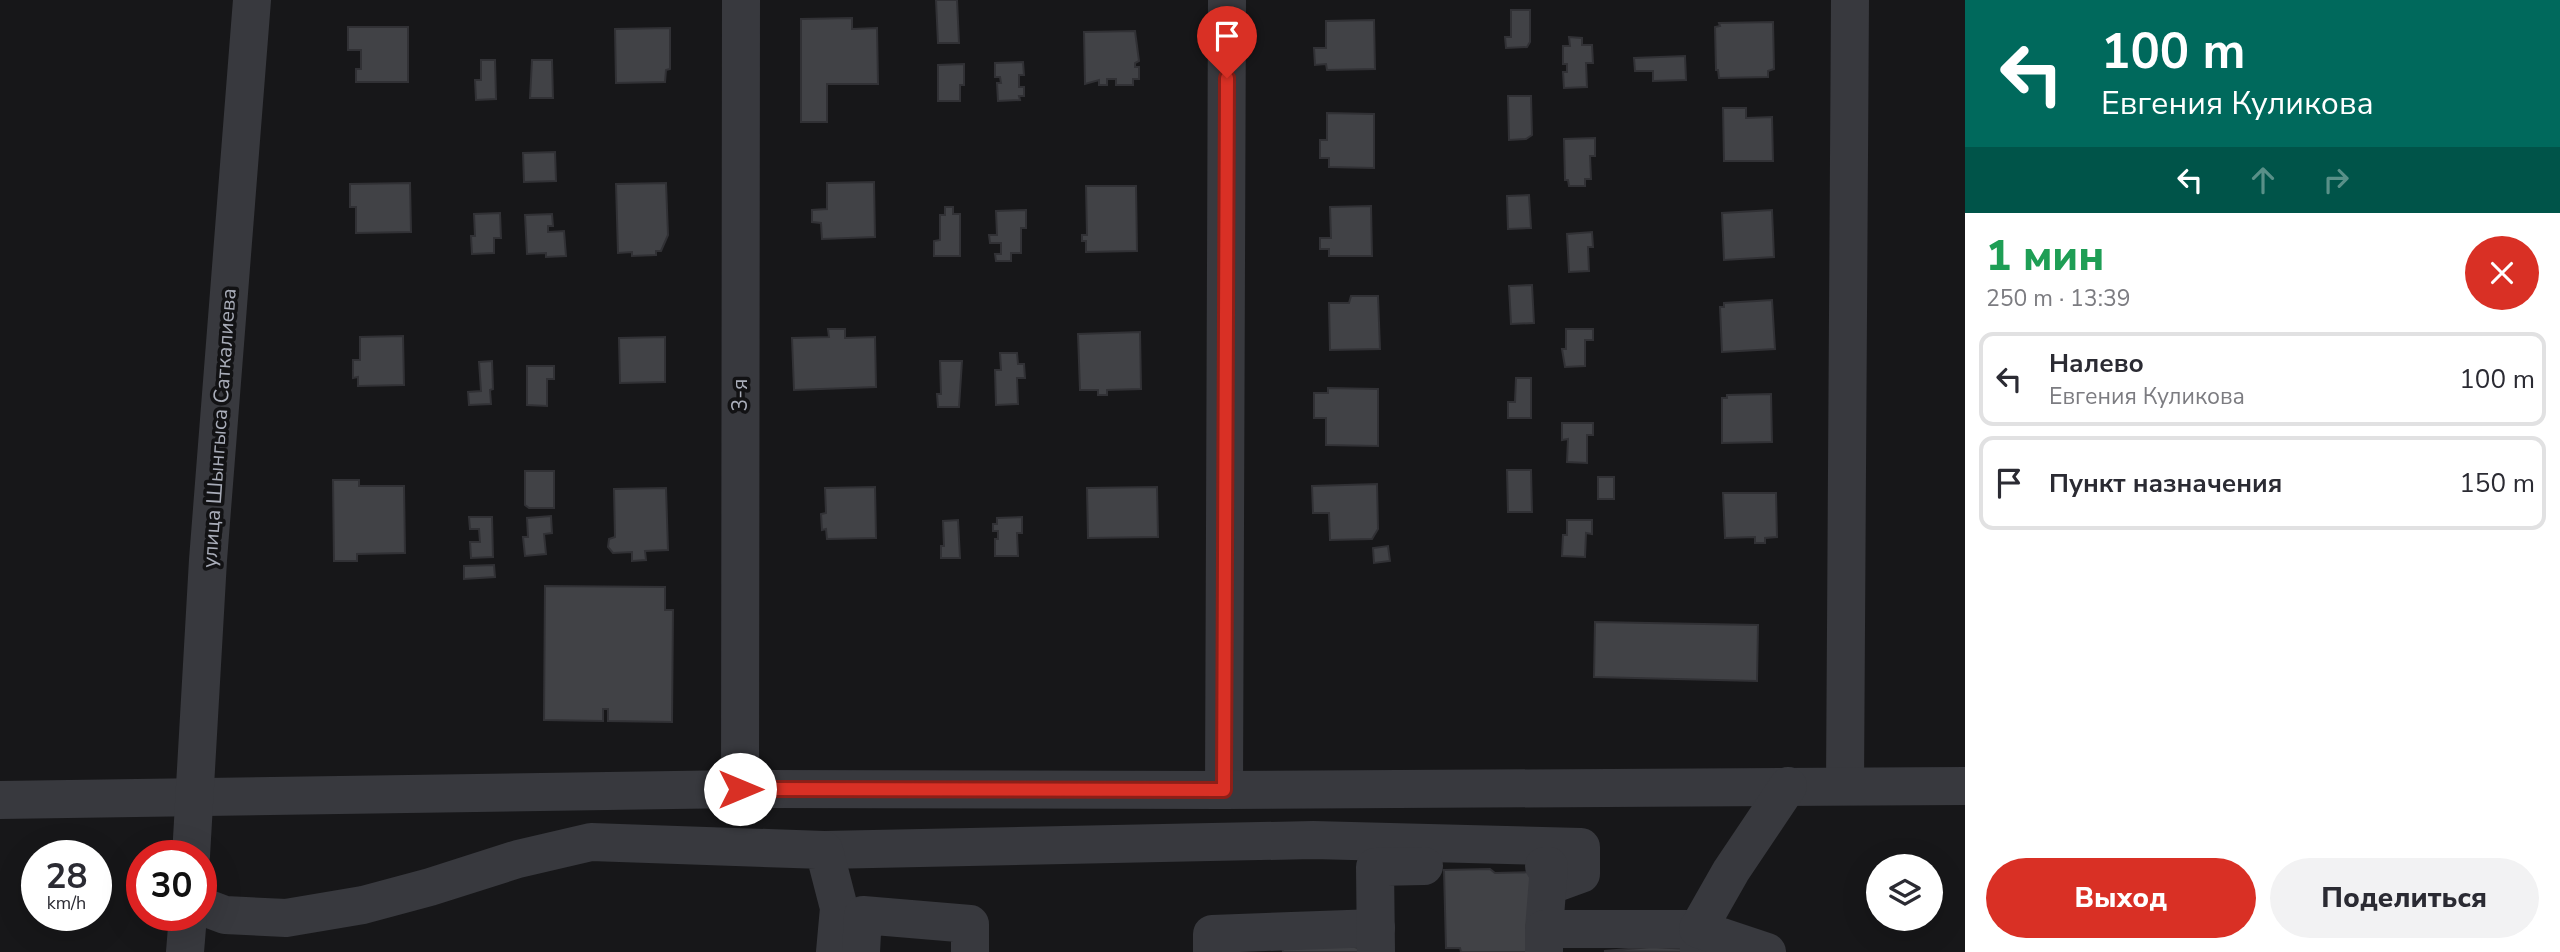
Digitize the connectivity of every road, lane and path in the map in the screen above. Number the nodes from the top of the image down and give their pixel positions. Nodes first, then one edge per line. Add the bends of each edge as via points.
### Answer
1 (252, 0) edge
2 (741, 0) edge
3 (1227, 0) edge
4 (1850, 0) edge
5 (1788, 786) junction
6 (1845, 786) junction
7 (1965, 786) edge
8 (740, 789) junction
9 (1224, 790) junction
10 (194, 798) junction
11 (0, 800) edge
12 (192, 840) edge
13 (824, 850) junction
14 (1548, 886) junction
15 (217, 912) edge
16 (187, 931) edge
17 (1376, 940) edge
18 (1699, 940) edge
19 (1544, 941) edge
20 (185, 952) edge
21 (835, 952) edge
22 (860, 952) edge
23 (970, 952) edge
24 (1212, 952) edge
25 (1767, 952) edge

1 - 10 street, улица Шынгыса Саткалиева
2 - 8 street, 3-я
3 - 9 street
4 - 6 street
5 - 6 street
5 - 9 street
5 - 18 street via 1731,871
6 - 7 street
8 - 9 street
8 - 10 street
10 - 11 street
10 - 12 street, улица Шынгыса Саткалиева
13 - 14 street via 1313,840 1581,847 1581,874
13 - 15 street via 591,842 363,905 286,918
13 - 21 street via 839,908
14 - 17 street via 1549,866 1375,867
14 - 19 street
16 - 20 street
17 - 24 street via 1212,934
18 - 19 street
18 - 25 street
22 - 23 street via 863,915 970,924

